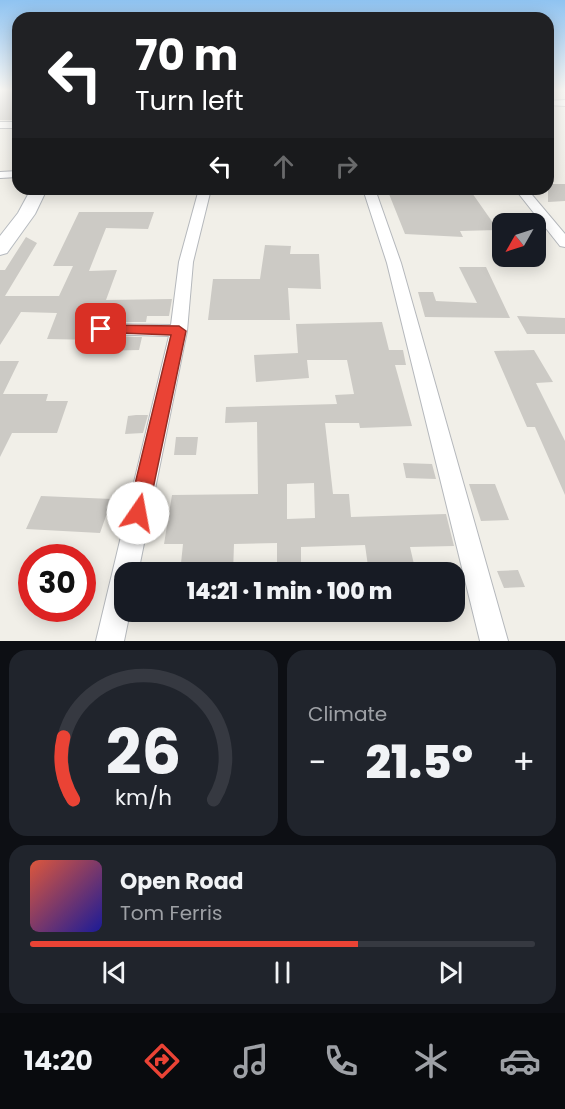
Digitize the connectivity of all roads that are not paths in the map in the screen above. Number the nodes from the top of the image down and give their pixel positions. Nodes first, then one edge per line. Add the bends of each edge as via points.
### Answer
1 (36, 195) edge
2 (203, 195) edge
3 (371, 195) edge
4 (526, 195) edge
5 (565, 243) edge
6 (0, 249) edge
7 (101, 329) dead end
8 (179, 331) junction
9 (128, 562) edge
10 (114, 622) edge
11 (110, 641) edge
12 (494, 641) edge

1 - 6 street
2 - 8 street via 186,262
3 - 12 street via 394,263
4 - 5 street
7 - 8 street
8 - 9 street
10 - 11 street

